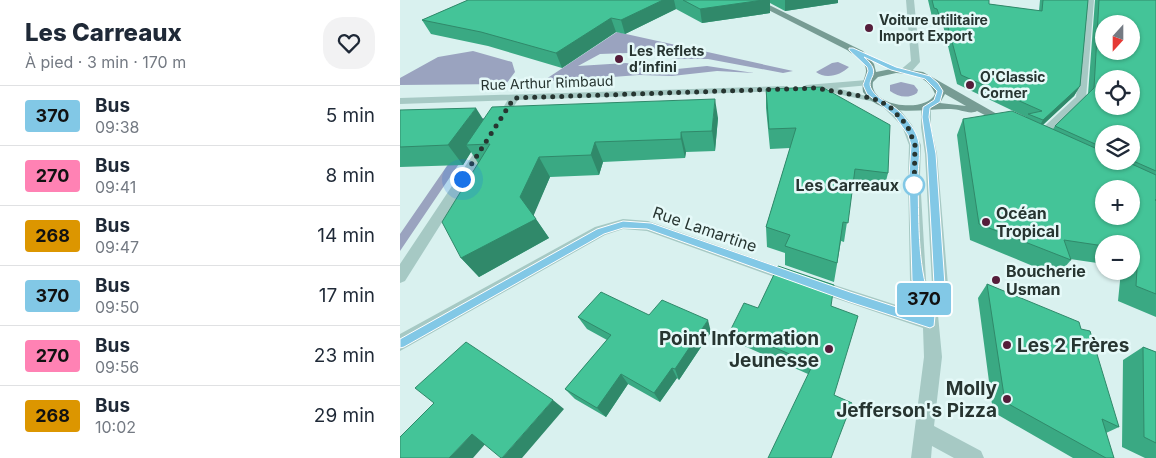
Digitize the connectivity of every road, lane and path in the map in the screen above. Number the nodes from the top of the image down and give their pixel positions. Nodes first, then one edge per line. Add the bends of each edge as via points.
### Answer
1 (753, 0) edge
2 (910, 0) edge
3 (1089, 4) edge
4 (851, 49) junction
5 (902, 70) junction
6 (932, 81) junction
7 (868, 82) junction
8 (816, 88) junction
9 (514, 98) junction
10 (400, 101) edge
11 (881, 102) junction
12 (928, 106) junction
13 (995, 117) junction
14 (1035, 135) joint
15 (400, 277) edge
16 (930, 319) junction
17 (400, 343) edge
18 (924, 431) junction
19 (921, 458) edge
20 (974, 458) edge

1 - 4 main road
2 - 5 street via 916,62 909,69
3 - 14 street via 1081,98
4 - 5 main road
4 - 7 main road via 870,66
5 - 6 main road
5 - 7 main road via 880,72
6 - 12 main road via 939,87 940,94 937,101
6 - 13 main road
7 - 8 street
7 - 11 main road via 869,93
8 - 9 street, Rue Arthur Rimbaud
8 - 11 street
9 - 10 street, Rue Arthur Rimbaud
9 - 15 street
11 - 12 main road via 904,109
11 - 16 street via 903,120 915,145 918,280
12 - 13 main road via 960,107
12 - 16 street via 926,127 932,154 940,285
13 - 14 main road
16 - 17 street, Rue Lamartine via 884,309 648,226 623,224 600,231
16 - 18 street via 933,357
18 - 19 street
18 - 20 street

